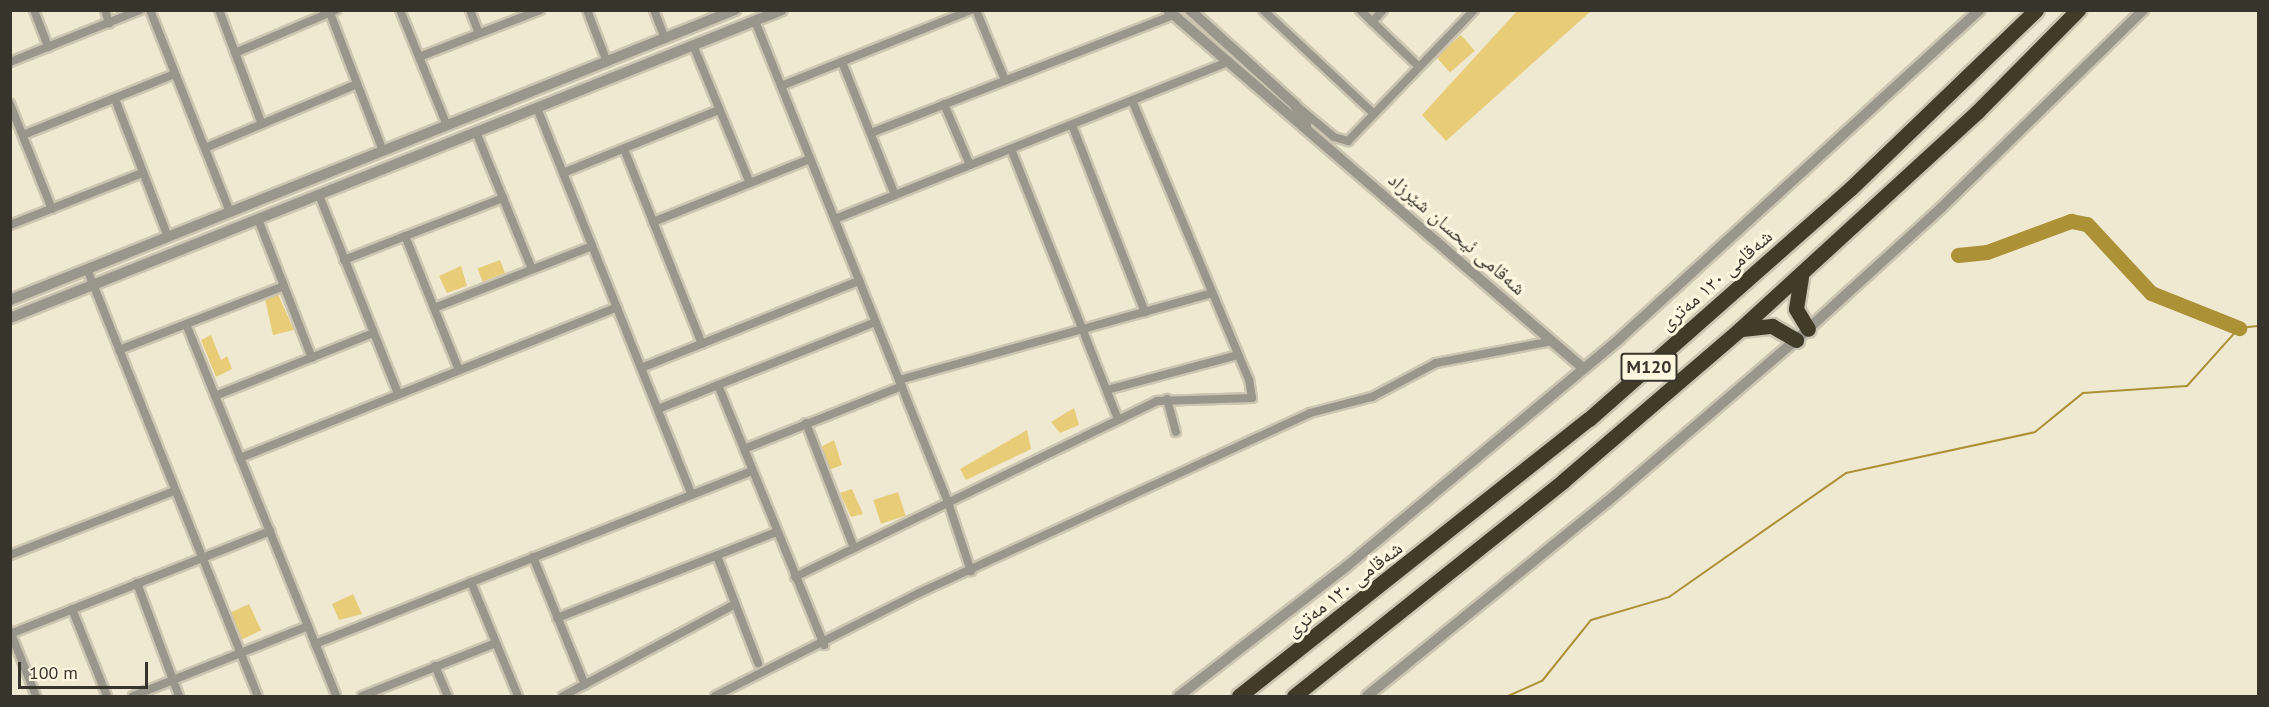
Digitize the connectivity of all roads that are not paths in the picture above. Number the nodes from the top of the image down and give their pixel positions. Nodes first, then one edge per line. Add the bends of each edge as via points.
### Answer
1 (34, 10) edge
2 (105, 10) edge
3 (140, 10) edge
4 (150, 10) edge
5 (219, 10) edge
6 (400, 10) edge
7 (470, 10) edge
8 (540, 10) edge
9 (587, 10) edge
10 (654, 10) edge
11 (735, 10) edge
12 (782, 10) edge
13 (971, 10) edge
14 (976, 10) edge
15 (1190, 10) edge
16 (1263, 10) edge
17 (1360, 10) edge
18 (1383, 10) edge
19 (1474, 10) edge
20 (1979, 10) edge
21 (2036, 10) edge
22 (2078, 10) edge
23 (2143, 10) edge
24 (333, 12) edge
25 (1170, 13) edge
26 (724, 15) junction
27 (755, 21) junction
28 (1372, 22) junction
29 (110, 23) junction
30 (729, 31) junction
31 (479, 33) junction
32 (665, 39) junction
33 (693, 45) junction
34 (48, 47) junction
35 (235, 53) junction
36 (419, 57) junction
37 (10, 62) edge
38 (608, 62) junction
39 (842, 62) junction
40 (1228, 62) junction
41 (1419, 67) junction
42 (176, 74) junction
43 (1005, 80) junction
44 (357, 84) junction
45 (781, 86) junction
46 (115, 99) junction
47 (1132, 100) junction
48 (10, 104) edge
49 (944, 104) junction
50 (1296, 105) junction
51 (537, 108) junction
52 (719, 110) junction
53 (1374, 114) junction
54 (261, 122) junction
55 (1072, 125) junction
56 (447, 126) junction
57 (1306, 127) junction
58 (476, 132) junction
59 (871, 133) junction
60 (23, 135) junction
61 (418, 137) junction
62 (205, 148) junction
63 (624, 148) junction
64 (1011, 149) junction
65 (383, 152) junction
66 (424, 153) junction
67 (810, 159) junction
68 (970, 165) junction
69 (142, 173) junction
70 (563, 173) junction
71 (750, 183) junction
72 (319, 195) junction
73 (895, 195) junction
74 (503, 198) junction
75 (52, 209) junction
76 (230, 212) junction
77 (258, 219) junction
78 (835, 219) junction
79 (653, 222) junction
80 (10, 225) edge
81 (405, 236) junction
82 (168, 237) junction
83 (592, 246) junction
84 (345, 260) junction
85 (87, 269) junction
86 (532, 269) junction
87 (1804, 273) junction
88 (859, 281) junction
89 (93, 285) junction
90 (284, 286) junction
91 (1209, 294) junction
92 (10, 300) edge
93 (617, 307) junction
94 (434, 308) junction
95 (1145, 312) junction
96 (10, 318) edge
97 (875, 322) junction
98 (186, 324) junction
99 (1083, 329) junction
100 (1808, 329) junction
101 (1739, 330) junction
102 (373, 333) junction
103 (1796, 340) junction
104 (1552, 342) junction
105 (702, 344) junction
106 (119, 350) junction
107 (1238, 355) junction
108 (312, 358) junction
109 (641, 368) junction
110 (1583, 368) junction
111 (459, 370) junction
112 (900, 383) junction
113 (718, 385) junction
114 (1107, 390) junction
115 (398, 394) junction
116 (215, 396) junction
117 (1167, 399) junction
118 (657, 409) junction
119 (1118, 418) junction
120 (806, 423) junction
121 (1176, 432) dead end
122 (744, 449) junction
123 (240, 458) junction
124 (752, 471) junction
125 (174, 491) junction
126 (691, 493) junction
127 (948, 502) junction
128 (270, 531) junction
129 (776, 532) junction
130 (854, 548) junction
131 (10, 555) edge
132 (717, 556) junction
133 (202, 557) junction
134 (533, 557) junction
135 (971, 571) junction
136 (795, 577) junction
137 (471, 582) junction
138 (137, 584) junction
139 (735, 604) junction
140 (72, 609) junction
141 (558, 618) junction
142 (308, 626) junction
143 (11, 633) edge
144 (496, 643) junction
145 (315, 644) junction
146 (824, 645) junction
147 (241, 654) junction
148 (758, 663) dead end
149 (435, 666) junction
150 (172, 680) junction
151 (581, 690) edge
152 (36, 696) edge
153 (106, 696) edge
154 (133, 696) edge
155 (178, 696) edge
156 (258, 696) edge
157 (336, 696) edge
158 (362, 696) edge
159 (448, 696) edge
160 (518, 696) edge
161 (563, 696) edge
162 (715, 696) edge
163 (1179, 696) edge
164 (1239, 696) edge
165 (1294, 696) edge
166 (1367, 696) edge

1 - 34 street
2 - 29 street
3 - 29 street
4 - 42 street
5 - 35 street
6 - 36 street
7 - 31 street
8 - 31 street
9 - 38 street
10 - 32 street
11 - 26 street
12 - 27 street
13 - 39 street
14 - 43 street
15 - 50 street, شەقامی ئیحسان شێرزاد
16 - 53 street
17 - 28 street
18 - 28 street
19 - 41 street
20 - 110 street
21 - 164 highway, شەقامی ١٢٠ مەتری / M120 via 1851,188 1589,419
22 - 87 highway, M120 via 1977,112
23 - 100 street
24 - 35 street
24 - 44 street
25 - 40 street, شەقامی ئیحسان شێرزاد
25 - 43 street
26 - 30 street
26 - 32 street
27 - 30 street
27 - 45 street
28 - 41 street
29 - 34 street
30 - 33 street
31 - 36 street
32 - 38 street
33 - 51 street
33 - 52 street
34 - 37 street
35 - 54 street
36 - 56 street
38 - 56 street
39 - 45 street
39 - 59 street
40 - 47 street
40 - 57 street, شەقامی ئیحسان شێرزاد
41 - 53 street
42 - 46 street
42 - 62 street
43 - 49 street
44 - 54 street
44 - 65 street
45 - 67 street
46 - 60 street
46 - 69 street
47 - 55 street
47 - 91 street
48 - 60 street
49 - 59 street
49 - 68 street
50 - 53 street via 1341,141 1348,141
50 - 57 street, شەقامی ئیحسان شێرزاد
51 - 58 street
51 - 70 street
52 - 63 street
52 - 71 street
54 - 62 street
55 - 64 street
55 - 95 street
56 - 61 street
57 - 104 street, شەقامی ئیحسان شێرزاد
58 - 66 street
58 - 74 street
59 - 73 street
60 - 75 street
61 - 65 street
61 - 66 street
62 - 76 street
63 - 70 street
63 - 79 street
64 - 68 street
64 - 99 street
65 - 76 street
66 - 72 street
67 - 71 street
67 - 78 street
68 - 73 street
69 - 75 street
69 - 82 street
70 - 83 street
71 - 79 street
72 - 77 street
72 - 84 street
73 - 78 street
74 - 81 street
74 - 86 street
75 - 80 street
76 - 82 street
77 - 89 street
77 - 90 street
78 - 88 street
79 - 105 street
81 - 84 street
81 - 94 street
82 - 85 street
83 - 86 street
83 - 93 street
84 - 102 street
85 - 89 street
85 - 92 street
86 - 94 street
87 - 100 highway via 1795,304
87 - 101 highway, M120
88 - 97 street
88 - 105 street
89 - 96 street
89 - 106 street
90 - 98 street
90 - 108 street
91 - 95 street
91 - 107 street
93 - 109 street
93 - 111 street
94 - 111 street
95 - 99 street
97 - 112 street
97 - 113 street
98 - 106 street
98 - 116 street
99 - 112 street
99 - 114 street
100 - 103 street
101 - 103 highway via 1772,326
101 - 165 highway, M120 via 1510,524
102 - 108 street
102 - 115 street
103 - 166 street via 1608,501
104 - 110 street, شەقامی ئیحسان شێرزاد
104 - 135 street via 1436,363 1371,397 1310,413
105 - 109 street
106 - 125 street
107 - 114 street
107 - 117 street via 1254,392 1246,402
108 - 116 street
109 - 118 street
110 - 163 street via 1347,566
111 - 115 street
112 - 120 street
112 - 127 street
113 - 118 street
113 - 122 street
114 - 119 street
115 - 123 street
116 - 123 street
117 - 119 street
117 - 121 street
118 - 126 street
119 - 127 street
120 - 122 street
120 - 130 street
122 - 124 street
123 - 128 street
124 - 126 street
124 - 129 street
125 - 131 street
125 - 133 street
126 - 134 street
127 - 130 street
127 - 135 street
128 - 133 street
128 - 142 street
129 - 132 street
129 - 136 street
130 - 136 street
132 - 139 street
132 - 141 street
133 - 138 street
133 - 147 street
134 - 137 street
134 - 141 street
135 - 146 street
136 - 146 street
137 - 144 street
137 - 145 street
138 - 140 street
138 - 150 street
139 - 148 street
139 - 151 street
140 - 143 street
140 - 153 street
141 - 151 street
142 - 145 street
142 - 147 street
143 - 152 street
144 - 149 street
144 - 160 street
145 - 157 street
146 - 162 street
147 - 150 street
147 - 156 street
149 - 158 street
149 - 159 street
150 - 154 street
150 - 155 street
151 - 161 street

